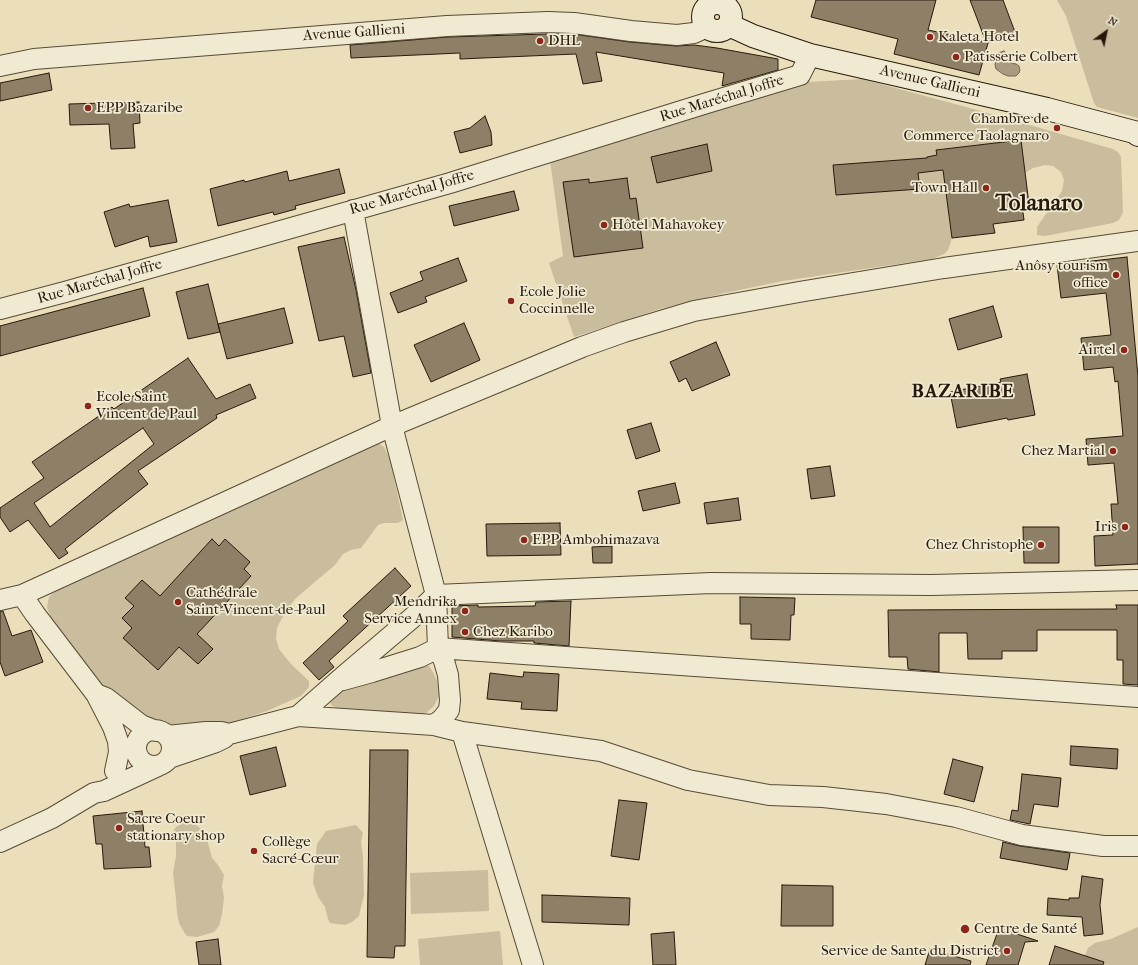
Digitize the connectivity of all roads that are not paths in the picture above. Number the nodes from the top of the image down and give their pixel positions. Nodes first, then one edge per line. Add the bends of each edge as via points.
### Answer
1 (710, 3) edge
2 (729, 25) junction
3 (707, 27) junction
4 (810, 55) junction
5 (0, 66) edge
6 (1137, 136) edge
7 (353, 210) junction
8 (1138, 242) edge
9 (0, 309) edge
10 (392, 426) junction
11 (1138, 580) edge
12 (22, 595) junction
13 (436, 595) junction
14 (0, 600) edge
15 (438, 648) junction
16 (338, 682) junction
17 (96, 694) junction
18 (1138, 697) edge
19 (298, 716) junction
20 (434, 725) junction
21 (113, 727) junction
22 (462, 732) junction
23 (162, 733) junction
24 (229, 734) junction
25 (136, 748) junction
26 (163, 762) junction
27 (115, 771) junction
28 (94, 793) junction
29 (0, 842) edge
30 (1138, 846) edge
31 (533, 965) edge

1 - 2 main road via 719,3 727,8 731,16
1 - 3 main road via 703,15
2 - 3 main road via 719,31
2 - 4 main road, Avenue Gallieni
3 - 5 street, Avenue Gallieni via 694,33 677,35 574,23 447,26 34,59
4 - 6 main road, Avenue Gallieni via 978,93
4 - 7 street, Rue Maréchal Joffre via 800,76
7 - 9 street, Rue Maréchal Joffre
7 - 10 street
8 - 10 street via 937,269 694,311 582,347
10 - 12 street
10 - 13 street
11 - 13 street via 930,585 711,583
12 - 14 street
12 - 17 street
13 - 15 street
13 - 16 street
15 - 16 street via 420,657
15 - 18 street
15 - 20 street via 448,675 450,700 449,710
16 - 19 street
17 - 21 street
17 - 23 street via 106,698 141,725
19 - 20 street
19 - 24 street
20 - 22 street
21 - 25 street
21 - 27 street via 119,752
22 - 30 street via 601,751 688,780 769,795 823,797 886,804 956,817 1022,835 1103,846
22 - 31 street
23 - 24 street
23 - 25 street via 146,733 138,741
23 - 26 street via 172,746 171,752
24 - 26 street via 216,742
25 - 26 street via 144,763 153,766
25 - 27 street
26 - 28 street via 104,791
27 - 28 street
28 - 29 street via 52,818

